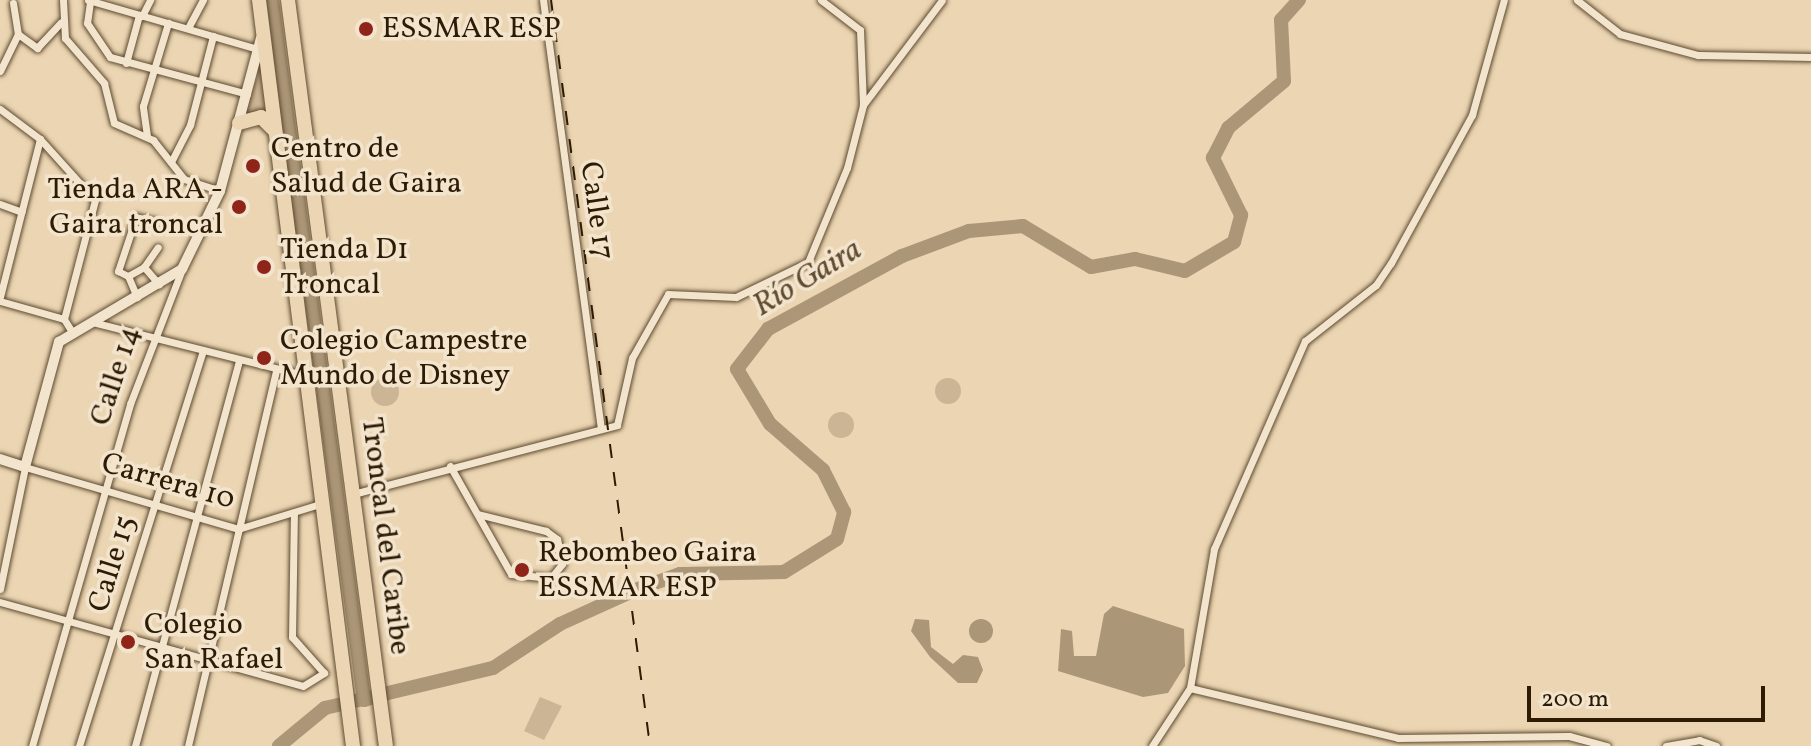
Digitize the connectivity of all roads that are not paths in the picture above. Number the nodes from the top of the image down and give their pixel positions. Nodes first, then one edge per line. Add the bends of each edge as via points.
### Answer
1 (63, 0) edge
2 (150, 0) edge
3 (203, 0) edge
4 (259, 0) edge
5 (288, 0) edge
6 (543, 0) edge
7 (821, 0) edge
8 (942, 0) edge
9 (1504, 0) edge
10 (1577, 0) edge
11 (89, 1) edge
12 (13, 3) dead end
13 (140, 15) junction
14 (61, 22) junction
15 (168, 23) junction
16 (188, 28) junction
17 (263, 29) junction
18 (18, 34) junction
19 (213, 36) junction
20 (258, 49) junction
21 (1811, 57) edge
22 (126, 63) junction
23 (0, 71) edge
24 (154, 73) junction
25 (202, 84) junction
26 (247, 94) junction
27 (863, 105) junction
28 (0, 109) edge
29 (239, 123) junction
30 (276, 134) junction
31 (147, 136) junction
32 (40, 139) junction
33 (171, 162) junction
34 (220, 191) junction
35 (0, 204) edge
36 (22, 212) junction
37 (157, 222) dead end
38 (158, 247) dead end
39 (144, 267) junction
40 (182, 269) junction
41 (128, 276) junction
42 (160, 286) junction
43 (137, 297) junction
44 (0, 299) edge
45 (64, 319) junction
46 (87, 321) junction
47 (71, 330) junction
48 (154, 336) junction
49 (203, 350) junction
50 (239, 360) junction
51 (276, 370) junction
52 (307, 376) junction
53 (601, 427) junction
54 (0, 459) edge
55 (450, 466) junction
56 (25, 467) junction
57 (106, 490) junction
58 (353, 494) junction
59 (323, 503) junction
60 (156, 507) junction
61 (294, 513) junction
62 (478, 514) junction
63 (195, 520) junction
64 (238, 529) junction
65 (0, 589) edge
66 (0, 602) edge
67 (70, 618) junction
68 (117, 630) junction
69 (164, 645) junction
70 (207, 659) junction
71 (1190, 688) junction
72 (32, 746) edge
73 (79, 746) edge
74 (135, 746) edge
75 (188, 746) edge
76 (353, 746) edge
77 (386, 746) edge
78 (1152, 746) edge
79 (1607, 746) edge
80 (1666, 746) edge
81 (1716, 746) edge

1 - 14 street
2 - 13 street
3 - 16 street
4 - 17 highway, Troncal del Caribe
5 - 58 highway, Troncal del Caribe
6 - 53 street, Calle 17
7 - 27 street via 860,30
8 - 27 street
9 - 71 street via 1472,115 1391,263 1376,285 1305,341 1242,477 1214,549
10 - 21 street via 1620,34 1663,46 1724,57
11 - 13 street
11 - 22 street via 87,23 110,57
12 - 18 street
13 - 15 street
13 - 22 street
14 - 18 street via 37,48
14 - 31 street via 65,38 104,83 114,123
15 - 16 street
15 - 24 street
16 - 19 street
17 - 20 main road, Calle 14
17 - 30 highway, Troncal del Caribe
18 - 23 street
19 - 20 street
19 - 25 street
20 - 26 main road, Calle 14
22 - 24 street
24 - 25 street
24 - 31 street via 143,106
25 - 26 street
25 - 33 street
26 - 29 main road, Calle 14
27 - 53 street via 847,168 808,262 736,297 668,294 632,358 617,425
28 - 32 street
29 - 30 highway via 261,117
29 - 34 main road, Calle 14
30 - 52 highway, Troncal del Caribe
31 - 33 street
32 - 36 street
32 - 45 street via 95,200
33 - 34 street via 184,179
34 - 40 main road, Calle 14
35 - 36 street
36 - 44 street
37 - 41 street via 136,217 118,271
38 - 39 street
39 - 41 street
39 - 42 street
40 - 42 main road
40 - 48 street, Calle 14
41 - 43 street
42 - 43 main road
43 - 46 main road
44 - 45 street
45 - 47 street
46 - 47 main road
46 - 48 street
47 - 56 main road via 50,359
48 - 49 street
48 - 57 street, Calle 14
49 - 50 street
49 - 60 street, Calle 15
50 - 51 street
50 - 63 street
51 - 52 street
51 - 64 street
52 - 59 highway, Troncal del Caribe
53 - 55 street
54 - 56 main road, Carrera 10
55 - 58 street
55 - 62 street
56 - 57 street, Carrera 10
56 - 65 street
57 - 60 street, Carrera 10
57 - 67 street, Calle 14
58 - 77 highway, Troncal del Caribe
59 - 61 street, Carrera 10
59 - 76 highway, Troncal del Caribe
60 - 63 street, Carrera 10
60 - 68 street, Calle 15
61 - 64 street, Carrera 10
61 - 70 street via 292,637 324,673 299,685
62 - 62 street via 511,574 551,578 562,564 557,539 546,531
63 - 64 street, Carrera 10
63 - 69 street
64 - 70 street
66 - 67 street
67 - 68 street
67 - 72 street, Calle 14
68 - 69 street
68 - 73 street, Calle 15
69 - 70 street
69 - 74 street
70 - 75 street
71 - 78 street
71 - 79 street via 1398,738 1569,736
80 - 81 street via 1699,740

